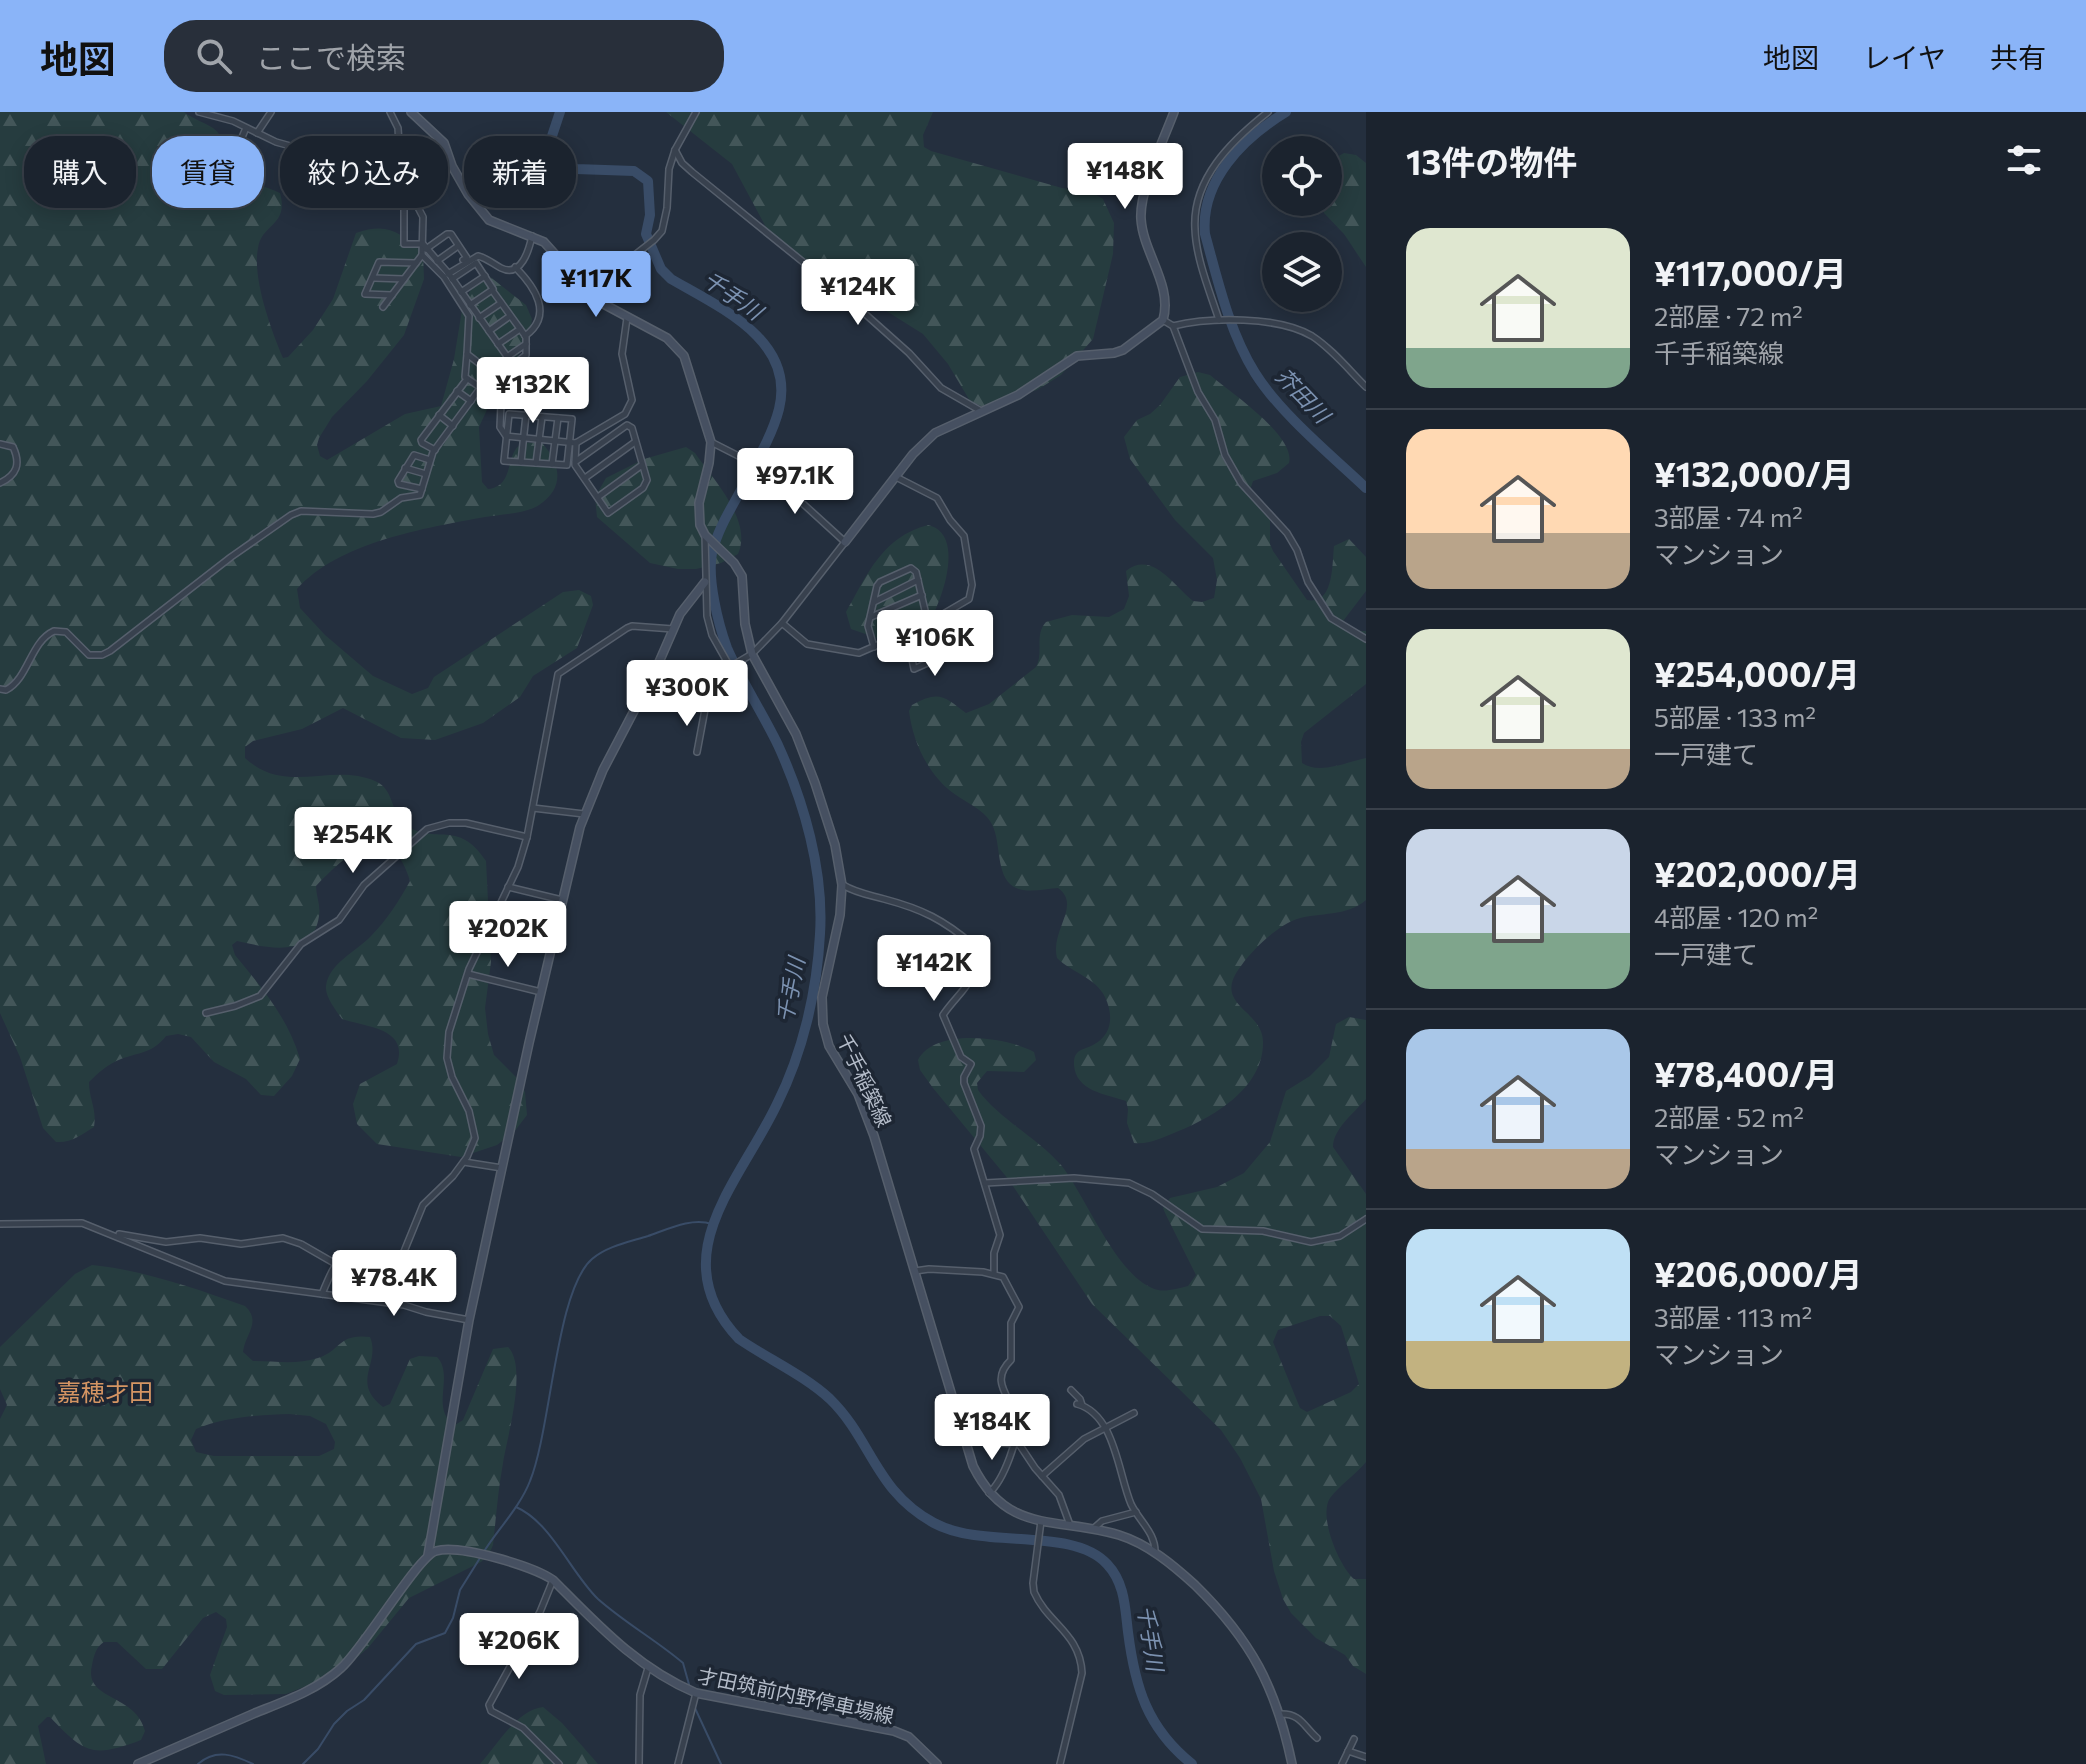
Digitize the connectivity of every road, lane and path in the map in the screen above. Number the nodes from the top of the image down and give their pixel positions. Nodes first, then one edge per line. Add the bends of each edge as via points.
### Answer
1 (199, 112) edge
2 (271, 112) edge
3 (390, 112) edge
4 (411, 112) edge
5 (696, 112) edge
6 (1174, 112) edge
7 (1268, 112) edge
8 (246, 128) junction
9 (257, 133) junction
10 (243, 136) edge
11 (398, 136) edge
12 (280, 142) edge
13 (675, 150) junction
14 (404, 208) edge
15 (418, 208) edge
16 (532, 235) junction
17 (458, 246) junction
18 (424, 249) junction
19 (437, 261) junction
20 (416, 263) junction
21 (515, 267) junction
22 (448, 276) junction
23 (485, 276) junction
24 (374, 278) junction
25 (404, 279) junction
26 (492, 290) junction
27 (461, 292) junction
28 (392, 295) junction
29 (596, 300) junction
30 (501, 303) junction
31 (470, 305) junction
32 (383, 307) dead end
33 (510, 316) junction
34 (479, 318) junction
35 (627, 318) junction
36 (1163, 320) junction
37 (1219, 320) junction
38 (1173, 326) junction
39 (520, 329) junction
40 (489, 331) junction
41 (525, 336) junction
42 (527, 343) junction
43 (498, 344) junction
44 (467, 354) junction
45 (507, 357) junction
46 (513, 365) junction
47 (492, 372) junction
48 (467, 379) junction
49 (502, 381) junction
50 (1366, 387) edge
51 (481, 388) junction
52 (457, 391) junction
53 (471, 401) junction
54 (981, 411) junction
55 (439, 415) junction
56 (526, 415) junction
57 (542, 417) junction
58 (558, 418) junction
59 (453, 426) junction
60 (506, 436) junction
61 (524, 439) junction
62 (539, 440) junction
63 (555, 441) junction
64 (635, 442) junction
65 (711, 442) junction
66 (573, 443) junction
67 (0, 444) edge
68 (435, 450) junction
69 (430, 460) junction
70 (521, 462) junction
71 (575, 462) junction
72 (536, 463) junction
73 (552, 464) junction
74 (642, 465) junction
75 (405, 468) junction
76 (426, 474) junction
77 (896, 477) junction
78 (585, 478) junction
79 (0, 483) edge
80 (422, 489) junction
81 (598, 497) junction
82 (708, 538) junction
83 (845, 542) junction
84 (918, 580) junction
85 (705, 582) junction
86 (922, 595) junction
87 (874, 602) junction
88 (870, 618) junction
89 (782, 623) junction
90 (925, 627) junction
91 (673, 629) junction
92 (1366, 639) edge
93 (944, 641) junction
94 (874, 647) junction
95 (750, 654) junction
96 (911, 657) junction
97 (731, 666) junction
98 (0, 689) edge
99 (644, 692) junction
100 (705, 709) junction
101 (697, 752) dead end
102 (533, 808) junction
103 (584, 814) junction
104 (527, 837) junction
105 (842, 885) junction
106 (508, 887) junction
107 (562, 900) junction
108 (468, 974) junction
109 (541, 992) junction
110 (206, 1013) dead end
111 (464, 1162) junction
112 (502, 1168) junction
113 (985, 1183) junction
114 (1366, 1219) edge
115 (0, 1224) edge
116 (110, 1232) junction
117 (334, 1263) junction
118 (915, 1271) junction
119 (994, 1274) junction
120 (322, 1294) junction
121 (469, 1320) junction
122 (1071, 1390) dead end
123 (1134, 1413) dead end
124 (962, 1427) junction
125 (1105, 1428) junction
126 (1013, 1442) junction
127 (1042, 1476) junction
128 (989, 1493) junction
129 (1136, 1512) junction
130 (1041, 1521) junction
131 (1070, 1525) junction
132 (1093, 1529) junction
133 (1155, 1553) junction
134 (428, 1555) junction
135 (553, 1580) junction
136 (648, 1668) junction
137 (696, 1693) junction
138 (1280, 1714) junction
139 (1317, 1738) dead end
140 (1354, 1739) dead end
141 (1348, 1751) junction
142 (1366, 1757) edge
143 (143, 1763) edge
144 (559, 1764) edge
145 (639, 1764) edge
146 (678, 1764) edge
147 (937, 1764) edge
148 (1060, 1764) edge
149 (1292, 1764) edge
150 (1342, 1764) edge

1 - 8 street
2 - 9 street
3 - 11 street
4 - 16 main road via 444,143 468,194 489,220
5 - 13 street
6 - 36 main road via 1140,217 1166,302
7 - 37 street via 1213,167 1195,212 1196,242
8 - 9 street
8 - 10 street
9 - 12 street
13 - 29 street via 666,183 664,224
13 - 54 street via 692,172 845,296 941,388
14 - 18 street via 404,244
15 - 18 street
16 - 21 street via 527,256
16 - 29 main road
17 - 18 street via 447,234
17 - 19 street
17 - 22 street via 467,258
18 - 19 street
18 - 20 street
18 - 22 street
19 - 22 street
20 - 24 street via 379,262
20 - 25 street
21 - 22 street via 503,270 478,256
21 - 41 street via 529,281 541,309 537,326
22 - 23 street via 476,263
22 - 27 street
22 - 44 street via 469,316
23 - 26 street
23 - 27 street
24 - 25 street
24 - 28 street via 365,294
25 - 28 street
26 - 30 street
26 - 31 street
27 - 31 street
28 - 32 street
29 - 35 main road
30 - 33 street
30 - 34 street
31 - 34 street
33 - 39 street
33 - 40 street
34 - 40 street
35 - 65 main road via 667,338 684,356
35 - 66 street via 622,354 630,407 616,421
36 - 38 street
36 - 54 main road via 1123,350 1077,356 1037,385
37 - 38 street
37 - 50 street via 1276,323 1299,330 1326,347
38 - 92 street via 1241,483 1287,533 1331,618
39 - 41 street
39 - 43 street
40 - 43 street
41 - 42 street
42 - 45 street
42 - 46 street via 525,358
43 - 45 street
44 - 47 street
44 - 48 street
45 - 46 street
46 - 49 street
47 - 49 street
47 - 51 street
48 - 51 street
48 - 52 street
49 - 60 street via 500,427
51 - 53 street
52 - 53 street
52 - 55 street
53 - 59 street
54 - 77 main road via 923,443
55 - 59 street
55 - 68 street via 421,440
56 - 57 street
56 - 60 street via 509,414
56 - 61 street
57 - 58 street
57 - 62 street
58 - 63 street
58 - 66 street via 572,419
59 - 68 street
60 - 61 street
60 - 70 street via 504,461
61 - 62 street
61 - 70 street
62 - 63 street
62 - 72 street
63 - 66 street
63 - 73 street
64 - 71 street via 627,425
64 - 74 street
64 - 78 street
65 - 82 main road via 698,513
65 - 83 street via 762,467
66 - 71 street
66 - 73 street via 567,465
67 - 79 street via 13,447 18,464
68 - 69 street
69 - 75 street via 414,455
69 - 76 street
70 - 72 street
71 - 78 street
72 - 73 street
74 - 81 street
74 - 81 street via 647,480 643,488 608,513
75 - 76 street
75 - 80 street via 399,484
76 - 80 street
77 - 83 main road
77 - 90 street via 937,498 964,536 972,585 969,599
78 - 81 street
80 - 98 street via 373,514 291,515 110,651 89,655 66,632 54,631 16,682
82 - 85 street
82 - 95 main road, 千手稲築線 via 742,576
83 - 89 street
84 - 86 street
84 - 87 street
84 - 87 street via 914,568 880,582
85 - 91 main road
85 - 97 street via 709,626
86 - 88 street
86 - 90 street
87 - 88 street
88 - 94 street
89 - 94 street via 814,647 837,647 852,654
89 - 95 street
90 - 93 street
90 - 94 street
90 - 96 street via 910,642
91 - 99 main road
91 - 102 street via 632,626 558,674
93 - 96 street
93 - 96 street via 950,650 947,656 917,670
95 - 97 street
95 - 105 main road, 千手稲築線 via 796,734 835,845
97 - 100 street via 709,688
99 - 100 street
99 - 103 main road
100 - 101 street
102 - 103 street
102 - 104 street
103 - 107 main road
104 - 106 street
104 - 110 street via 466,823 427,829 364,885 339,920 301,944 260,996
105 - 113 street via 923,912 949,924 973,945 974,972 943,1015 961,1057 971,1064 964,1083 981,1126 974,1149
105 - 118 main road, 千手稲築線 via 822,997 823,1024 869,1122
106 - 107 street
106 - 108 street
107 - 109 main road
108 - 109 street
108 - 111 street via 446,1044 452,1077 475,1130
109 - 112 main road
111 - 112 street
111 - 117 street via 423,1205 403,1254 385,1263 358,1252
112 - 121 main road
113 - 114 street via 1074,1178 1129,1183 1202,1229 1263,1231 1311,1242 1340,1236
113 - 119 street via 1000,1235
115 - 116 street via 82,1223
116 - 117 street via 166,1242 200,1238 241,1244 283,1238
116 - 120 street via 225,1281
117 - 120 street
118 - 119 street
118 - 124 main road, 千手稲築線
119 - 126 street via 1008,1283 1019,1307 1011,1323 1011,1360 1001,1374 1016,1416
120 - 121 street
121 - 134 main road
122 - 125 street
123 - 125 street
124 - 126 street via 1001,1443
124 - 128 main road, 千手稲築線 via 973,1466
125 - 127 street via 1074,1446
125 - 129 street
126 - 127 street
126 - 128 street via 1003,1477
127 - 131 street via 1059,1495
128 - 130 main road, 千手稲築線 via 1008,1510
129 - 132 street via 1102,1521
129 - 133 street via 1153,1538
130 - 131 main road, 千手稲築線
130 - 148 street via 1034,1592 1079,1649 1082,1661
131 - 132 main road, 千手稲築線
132 - 133 main road, 千手稲築線
133 - 138 main road, 千手稲築線 via 1226,1615 1247,1644
134 - 135 main road, 才田筑前内野停車場線 via 445,1550 472,1553 526,1566
134 - 143 main road via 342,1668 301,1694
135 - 136 main road, 才田筑前内野停車場線 via 618,1646
135 - 144 street via 489,1705
136 - 137 main road, 才田筑前内野停車場線
136 - 145 street via 640,1695
137 - 146 street
137 - 147 main road, 才田筑前内野停車場線 via 894,1731 909,1737
138 - 139 street via 1302,1720
138 - 149 main road, 千手稲築線
140 - 141 street
141 - 142 street
141 - 150 street

